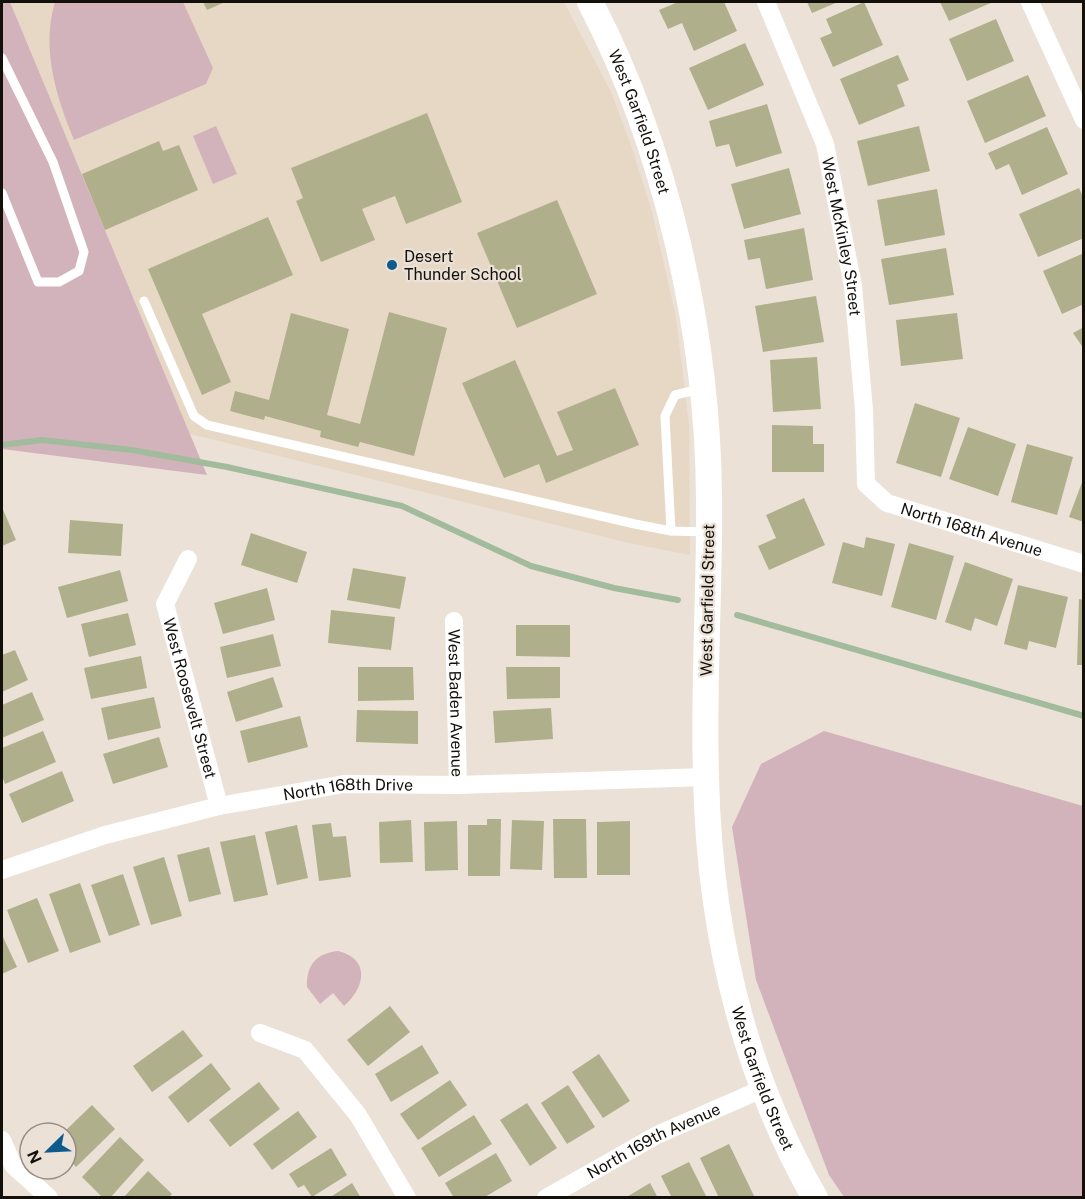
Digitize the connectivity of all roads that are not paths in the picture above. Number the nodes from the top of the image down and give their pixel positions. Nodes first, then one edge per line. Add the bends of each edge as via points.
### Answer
1 (590, 2) edge
2 (766, 2) edge
3 (1030, 2) edge
4 (2, 58) edge
5 (1083, 120) edge
6 (2, 193) edge
7 (144, 301) dead end
8 (703, 388) junction
9 (866, 484) joint
10 (671, 531) junction
11 (708, 532) junction
12 (188, 559) dead end
13 (1083, 564) edge
14 (454, 621) dead end
15 (706, 777) junction
16 (458, 785) junction
17 (219, 806) junction
18 (2, 870) edge
19 (260, 1034) dead end
20 (762, 1089) junction
21 (2, 1140) edge
22 (49, 1197) edge
23 (407, 1197) edge
24 (546, 1197) edge
25 (815, 1197) edge

1 - 8 street, West Garfield Street via 639,111 662,184 690,298
2 - 9 street, West McKinley Street via 825,144 853,286
3 - 5 street
4 - 6 lane via 52,162 84,252 79,271 59,282 38,282
7 - 10 lane via 194,416 207,425
8 - 10 lane via 675,395 665,416
8 - 11 street, West Garfield Street
9 - 13 street, North 168th Avenue via 887,503
10 - 11 lane
11 - 15 street, West Garfield Street
12 - 17 street, West Roosevelt Street via 165,604
14 - 16 street, West Baden Avenue
15 - 16 street, North 168th Drive
15 - 20 street, West Garfield Street via 711,868 723,956
16 - 17 street, North 168th Drive via 344,783
17 - 18 street, North 168th Drive via 105,835
19 - 23 street via 305,1050 358,1115
20 - 24 street, North 169th Avenue via 657,1135
20 - 25 street, West Garfield Street
21 - 22 street via 13,1165

